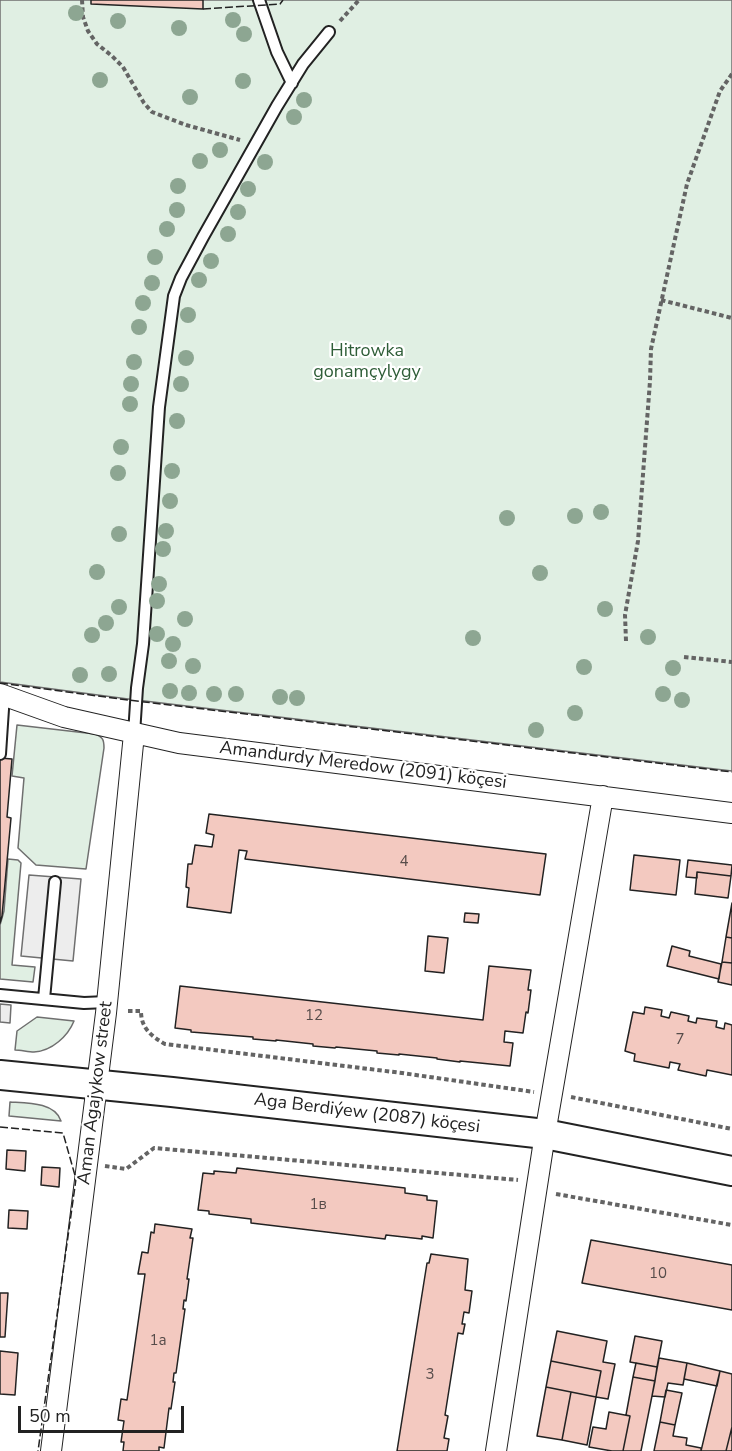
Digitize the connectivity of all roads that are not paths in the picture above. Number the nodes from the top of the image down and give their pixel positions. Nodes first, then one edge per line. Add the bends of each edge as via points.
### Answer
1 (259, 0) edge
2 (329, 32) road end
3 (292, 83) junction
4 (2, 694) edge
5 (134, 734) junction
6 (0, 754) edge
7 (603, 796) junction
8 (732, 813) edge
9 (55, 882) dead end
10 (0, 995) edge
11 (44, 999) junction
12 (107, 1002) junction
13 (0, 1075) edge
14 (98, 1084) junction
15 (545, 1134) junction
16 (732, 1171) edge
17 (51, 1451) edge
18 (496, 1451) edge

1 - 3 lane
2 - 3 lane
3 - 5 lane via 197,248 174,296 159,407
4 - 5 street, Amandurdy Meredow (2091) köçesi via 64,717
4 - 6 lane
5 - 7 street, Amandurdy Meredow (2091) köçesi via 179,744
5 - 12 street, Aman Agajykow street
7 - 8 street, Amandurdy Meredow (2091) köçesi
7 - 15 street
9 - 11 lane
10 - 11 lane
11 - 12 lane
12 - 14 street, Aman Agajykow street
13 - 14 street, Aga Berdiýew (2087) köçesi
14 - 15 street, Aga Berdiýew (2087) köçesi
14 - 17 street, Aman Agajykow street
15 - 16 street, Aga Berdiýew (2087) köçesi
15 - 18 street

